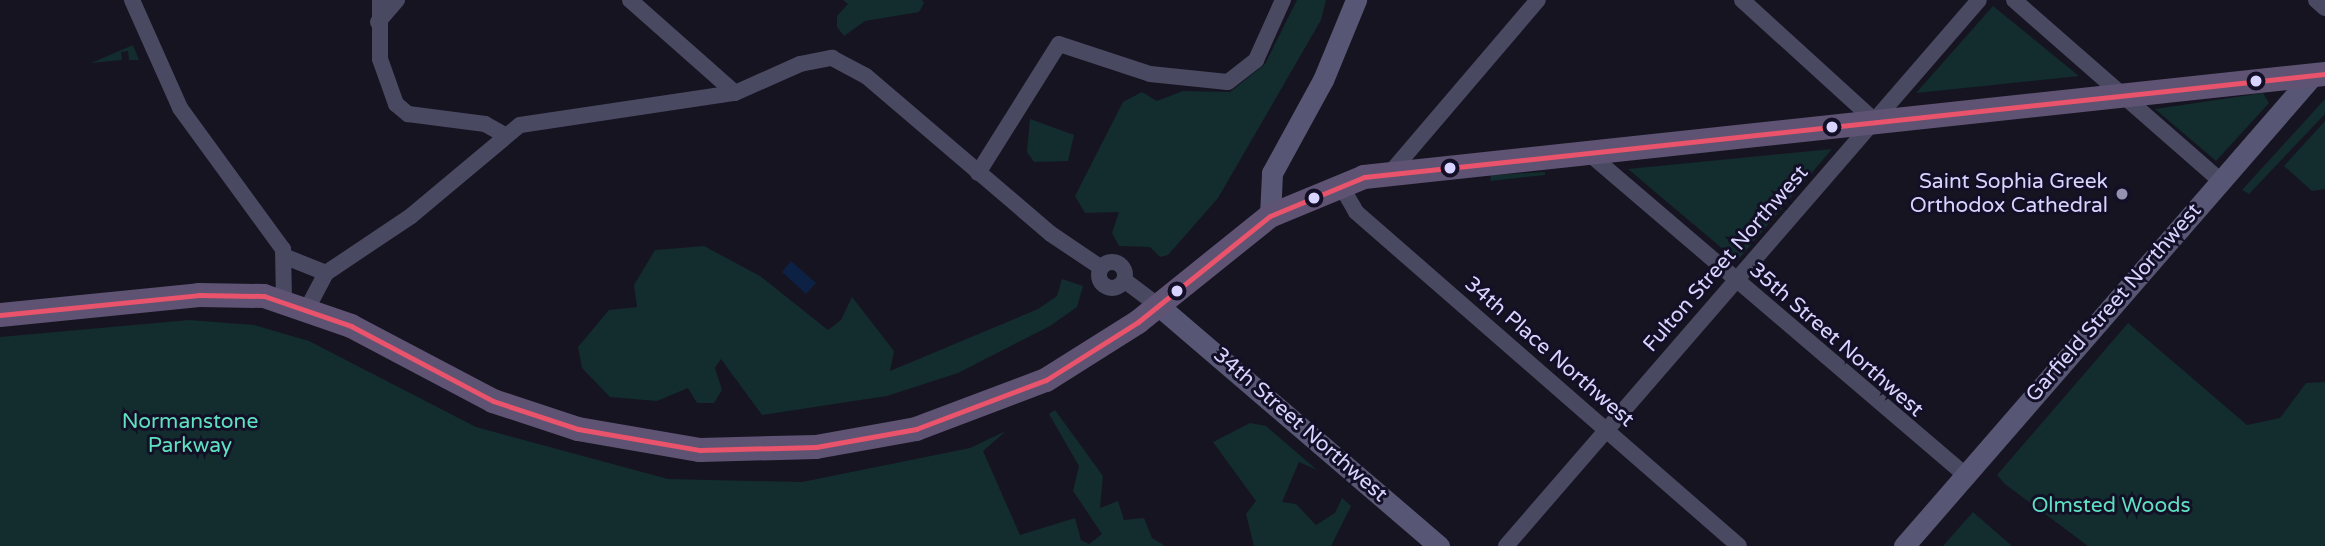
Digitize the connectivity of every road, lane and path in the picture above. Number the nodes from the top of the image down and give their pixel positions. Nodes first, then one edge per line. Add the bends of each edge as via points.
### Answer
1 (132, 0) edge
2 (380, 0) edge
3 (397, 0) edge
4 (630, 0) edge
5 (1283, 0) edge
6 (1356, 0) edge
7 (1538, 0) edge
8 (1742, 0) edge
9 (1979, 0) edge
10 (2014, 0) edge
11 (2316, 0) edge
12 (2325, 8) edge
13 (378, 22) junction
14 (2321, 70) edge
15 (735, 93) junction
16 (2123, 94) junction
17 (1874, 120) junction
18 (503, 134) junction
19 (1586, 151) junction
20 (1391, 172) junction
21 (978, 173) junction
22 (2221, 181) junction
23 (1340, 184) junction
24 (1270, 216) junction
25 (286, 257) junction
26 (326, 273) junction
27 (1100, 274) junction
28 (1735, 281) junction
29 (1128, 284) junction
30 (295, 305) junction
31 (1159, 306) junction
32 (0, 315) edge
33 (1606, 430) junction
34 (1965, 475) junction
35 (1439, 546) edge
36 (1506, 546) edge
37 (1739, 546) edge
38 (1904, 546) edge

1 - 25 street via 180,108
2 - 13 street
3 - 13 street
4 - 15 street
5 - 21 street via 1256,60 1228,82 1150,74 1059,44
6 - 24 main road via 1323,80 1272,173
7 - 20 street
8 - 17 street
9 - 17 street, Fulton Street Northwest
10 - 16 street
11 - 12 street
13 - 18 street via 380,59 396,104 408,114 485,124
14 - 16 main road
14 - 22 main road, Garfield Street Northwest
15 - 18 street via 542,121
15 - 21 street via 800,64 832,58 866,76
16 - 17 main road
16 - 22 street
17 - 19 main road
17 - 28 street, Fulton Street Northwest
18 - 26 street via 411,216
19 - 20 main road
19 - 28 street, 35th Street Northwest
20 - 23 main road
21 - 27 street
22 - 34 main road, Garfield Street Northwest
23 - 24 main road
23 - 33 street, 34th Place Northwest via 1356,212
24 - 31 main road
25 - 26 street
25 - 30 street
26 - 30 street
27 - 29 street via 1109,287
27 - 29 street via 1119,265
28 - 33 street, Fulton Street Northwest
28 - 34 street, 35th Street Northwest
29 - 31 street
30 - 31 main road via 531,415 661,446 756,451 847,443 955,417 1049,379
30 - 32 main road via 199,295
31 - 35 main road, 34th Street Northwest
33 - 36 street, Fulton Street Northwest
33 - 37 street, 34th Place Northwest
34 - 38 main road, Garfield Street Northwest

